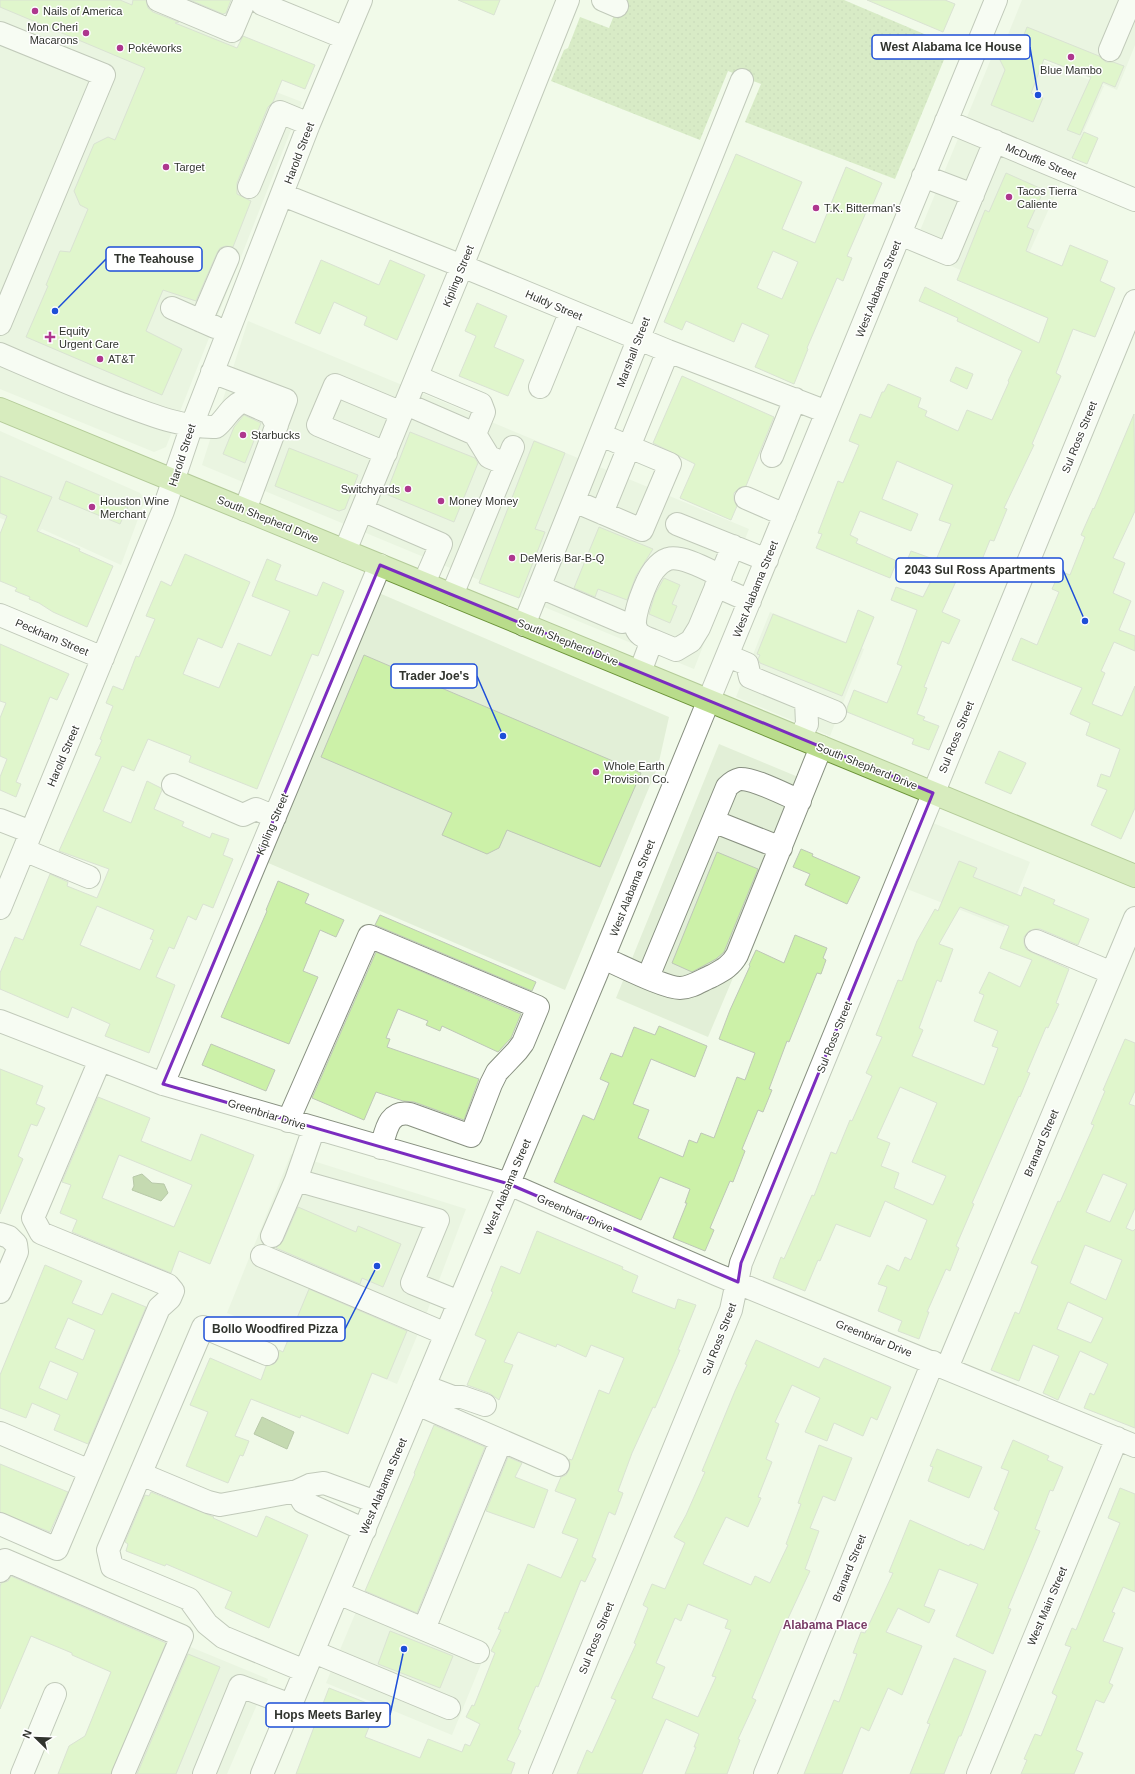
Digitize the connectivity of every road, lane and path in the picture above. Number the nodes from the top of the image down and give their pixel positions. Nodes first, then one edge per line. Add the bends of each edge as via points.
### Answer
1 (158, 0) edge
2 (361, 0) edge
3 (568, 0) edge
4 (996, 0) edge
5 (1131, 0) edge
6 (253, 2) edge
7 (0, 33) edge
8 (345, 38) junction
9 (1110, 50) dead end
10 (742, 80) dead end
11 (946, 121) junction
12 (309, 124) junction
13 (995, 141) junction
14 (262, 155) junction
15 (292, 167) junction
16 (923, 176) junction
17 (249, 187) dead end
18 (283, 195) junction
19 (973, 195) junction
20 (1135, 200) edge
21 (900, 234) junction
22 (228, 258) dead end
23 (462, 266) junction
24 (8, 280) edge
25 (1135, 301) edge
26 (172, 308) dead end
27 (571, 311) junction
28 (201, 321) junction
29 (0, 324) edge
30 (228, 333) junction
31 (638, 339) junction
32 (668, 351) junction
33 (0, 354) edge
34 (212, 372) junction
35 (417, 377) junction
36 (540, 387) dead end
37 (795, 399) junction
38 (404, 408) junction
39 (0, 409) edge
40 (827, 412) junction
41 (192, 425) junction
42 (277, 425) junction
43 (475, 434) junction
44 (601, 435) junction
45 (628, 447) junction
46 (811, 452) junction
47 (386, 453) junction
48 (174, 480) junction
49 (746, 498) dead end
50 (574, 501) junction
51 (245, 510) junction
52 (362, 510) junction
53 (602, 513) junction
54 (785, 515) junction
55 (677, 524) dead end
56 (733, 546) junction
57 (345, 551) junction
58 (767, 560) junction
59 (380, 565) junction
60 (719, 581) junction
61 (424, 583) junction
62 (540, 587) junction
63 (452, 595) junction
64 (750, 601) junction
65 (0, 615) edge
66 (622, 622) dead end
67 (524, 625) junction
68 (652, 640) junction
69 (728, 656) junction
70 (103, 658) junction
71 (640, 672) junction
72 (806, 700) junction
73 (709, 701) junction
74 (835, 712) dead end
75 (800, 738) junction
76 (821, 747) junction
77 (173, 785) dead end
78 (933, 794) junction
79 (800, 801) junction
80 (275, 817) junction
81 (0, 820) edge
82 (713, 821) junction
83 (28, 841) junction
84 (781, 848) junction
85 (1135, 876) edge
86 (89, 877) dead end
87 (0, 908) edge
88 (1135, 918) edge
89 (1036, 941) dead end
90 (603, 958) junction
91 (1112, 973) junction
92 (648, 977) junction
93 (0, 1021) edge
94 (100, 1060) junction
95 (163, 1084) junction
96 (288, 1121) junction
97 (314, 1128) junction
98 (381, 1148) junction
99 (296, 1180) junction
100 (509, 1184) junction
101 (272, 1236) dead end
102 (8, 1239) edge
103 (262, 1256) dead end
104 (738, 1282) junction
105 (0, 1292) edge
106 (459, 1302) junction
107 (446, 1334) junction
108 (267, 1354) dead end
109 (940, 1365) junction
110 (421, 1395) junction
111 (485, 1405) dead end
112 (0, 1433) edge
113 (501, 1441) junction
114 (1126, 1442) edge
115 (558, 1465) dead end
116 (90, 1471) junction
117 (141, 1474) junction
118 (297, 1491) junction
119 (376, 1502) junction
120 (0, 1524) edge
121 (365, 1530) junction
122 (0, 1572) edge
123 (338, 1593) junction
124 (424, 1629) junction
125 (478, 1652) dead end
126 (310, 1661) junction
127 (55, 1694) dead end
128 (291, 1706) junction
129 (450, 1708) dead end
130 (22, 1774) edge
131 (123, 1774) edge
132 (204, 1774) edge
133 (262, 1774) edge
134 (540, 1774) edge
135 (765, 1774) edge
136 (978, 1774) edge

1 - 6 street via 232,31
2 - 8 street, Harold Street
3 - 23 street, Kipling Street
4 - 11 street, West Alabama Street
5 - 9 street
6 - 8 street
7 - 24 street via 104,75
8 - 12 street, Harold Street
10 - 31 street, Marshall Street
11 - 13 street, McDuffie Street
11 - 16 street, West Alabama Street
12 - 14 street via 280,112
12 - 15 street, Harold Street
13 - 19 street
13 - 20 street, McDuffie Street
14 - 15 street
14 - 17 street
15 - 18 street, Harold Street
16 - 19 street
16 - 21 street, West Alabama Street
18 - 23 street, Huldy Street
18 - 30 street, Harold Street
19 - 21 street via 948,254
21 - 40 street, West Alabama Street
22 - 28 street
23 - 27 street, Huldy Street
23 - 35 street, Kipling Street
24 - 29 street
25 - 78 street, Sul Ross Street
26 - 28 street
27 - 31 street, Huldy Street
27 - 36 street
28 - 30 street
30 - 34 street, Harold Street
31 - 32 street, Huldy Street
31 - 44 street, Marshall Street
32 - 37 street, Huldy Street
32 - 45 street
33 - 41 street via 160,419
34 - 41 street, Harold Street
34 - 42 street via 286,400
35 - 38 street, Kipling Street
35 - 43 street via 481,404 484,412
37 - 40 street, Huldy Street
37 - 46 street via 775,448
38 - 43 street
38 - 47 street, Kipling Street
38 - 47 street via 336,384 318,425
39 - 48 main road, South Shepherd Drive
40 - 46 street, West Alabama Street
41 - 42 street via 216,427 235,405 243,401 270,413
41 - 48 street, Harold Street
42 - 51 street
43 - 63 street via 489,456 510,455
44 - 45 street
44 - 50 street, Marshall Street
45 - 53 street
45 - 53 street via 670,464 642,530
46 - 54 street, West Alabama Street
47 - 52 street, Kipling Street
48 - 51 main road, South Shepherd Drive
48 - 70 street, Harold Street
49 - 54 street
50 - 53 street
50 - 62 street, Marshall Street
51 - 57 main road, South Shepherd Drive
52 - 57 street, Kipling Street
52 - 61 street via 440,544
54 - 58 street, West Alabama Street
55 - 56 street
56 - 58 street
56 - 60 street
57 - 59 main road, South Shepherd Drive
58 - 64 street, West Alabama Street
59 - 61 main road, South Shepherd Drive
59 - 80 street, Kipling Street
60 - 64 street
60 - 68 street via 691,642 676,650
60 - 68 street via 682,559 669,558 660,563 653,571 634,620 640,635
61 - 63 main road, South Shepherd Drive
62 - 66 street
62 - 67 street, Marshall Street
63 - 67 main road, South Shepherd Drive
64 - 69 street, West Alabama Street
65 - 70 street, Peckham Street
67 - 71 main road, South Shepherd Drive
68 - 71 street
69 - 72 street via 747,664 750,677
69 - 73 street, West Alabama Street
70 - 83 street, Harold Street
71 - 73 main road, South Shepherd Drive
72 - 74 street
72 - 75 street via 807,724
73 - 75 main road, South Shepherd Drive
73 - 90 street, West Alabama Street
75 - 76 main road, South Shepherd Drive
76 - 78 main road, South Shepherd Drive
76 - 79 street
77 - 80 street via 243,815 256,809
78 - 85 main road, South Shepherd Drive
78 - 104 street, Sul Ross Street via 741,1263
79 - 82 street via 741,779 733,781 727,787
79 - 84 street
80 - 95 street, Kipling Street
81 - 83 street
82 - 84 street
82 - 92 street
83 - 86 street
83 - 87 street, Harold Street
84 - 92 street via 732,964 693,985 681,988 668,986
88 - 91 street, Branard Street
89 - 91 street
90 - 92 street
90 - 100 street, West Alabama Street
91 - 109 street, Branard Street
93 - 94 street, Greenbriar Drive
94 - 95 street, Greenbriar Drive
94 - 116 street via 33,1218 41,1233 168,1285 173,1291 170,1298 159,1308
95 - 96 street, Greenbriar Drive
96 - 97 street, Greenbriar Drive
96 - 98 street via 369,936 538,1007 523,1043 497,1072 490,1084 471,1136 402,1112 395,1115 388,1124
97 - 98 street, Greenbriar Drive
97 - 99 street
98 - 100 street, Greenbriar Drive
99 - 101 street
99 - 106 street via 438,1220 412,1283
100 - 104 street, Greenbriar Drive
100 - 106 street, West Alabama Street
102 - 105 street via 17,1252
103 - 107 street
104 - 109 street, Greenbriar Drive
104 - 134 street, Sul Ross Street via 732,1310
106 - 107 street, West Alabama Street
107 - 110 street, West Alabama Street
108 - 117 street via 204,1327
109 - 114 street, Greenbriar Drive
109 - 135 street, Branard Street
110 - 111 street via 462,1397
110 - 113 street
110 - 119 street, West Alabama Street
112 - 116 street
113 - 115 street
113 - 124 street
114 - 136 street, West Main Street
116 - 120 street via 57,1549
117 - 118 street via 220,1505
117 - 126 street via 108,1550 112,1567 189,1599 210,1627 223,1637
118 - 119 street via 310,1484 324,1483
118 - 121 street via 303,1502
119 - 121 street, West Alabama Street
121 - 123 street, West Alabama Street
122 - 131 street via 5,1560 182,1636
123 - 124 street
123 - 126 street, West Alabama Street
124 - 125 street
126 - 128 street, West Alabama Street
126 - 129 street
127 - 130 street
128 - 132 street via 240,1686
128 - 133 street, West Alabama Street

